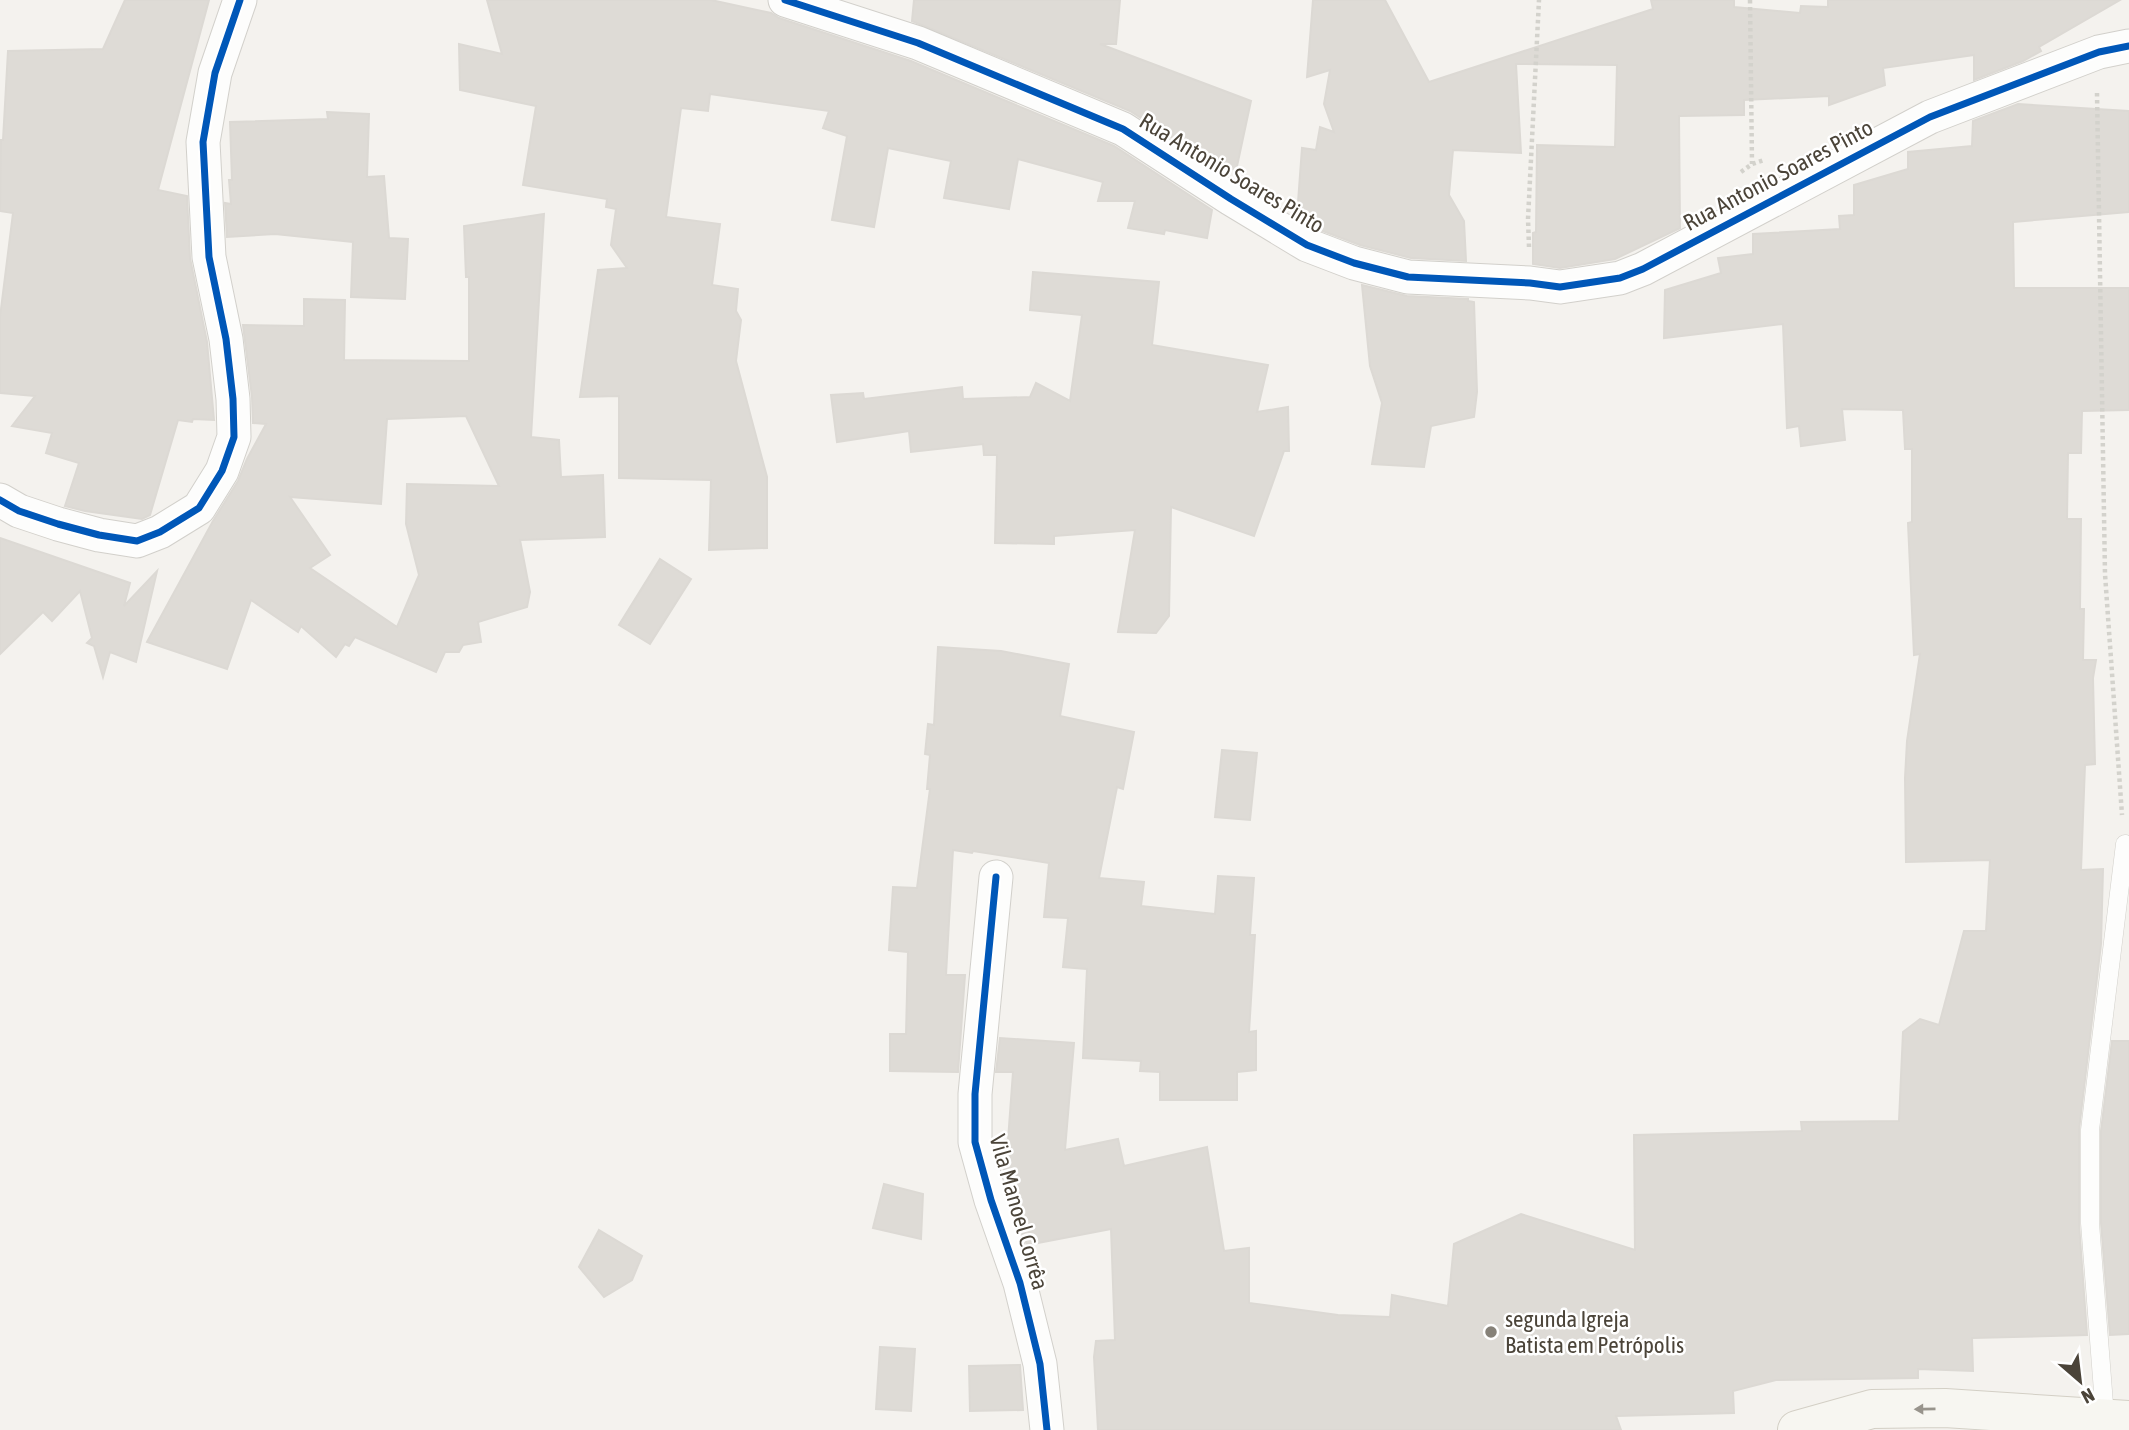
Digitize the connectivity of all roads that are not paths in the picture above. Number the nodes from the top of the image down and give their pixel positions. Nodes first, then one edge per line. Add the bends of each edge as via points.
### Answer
1 (240, 0) edge
2 (785, 0) edge
3 (2129, 46) edge
4 (0, 500) edge
5 (2124, 844) road end
6 (996, 877) dead end
7 (2117, 1419) edge
8 (1987, 1420) edge
9 (1047, 1430) edge
10 (1797, 1430) edge

1 - 4 street via 215,73 203,142 209,257 233,399 234,437 222,471 199,508 137,541 58,524
2 - 3 street, Rua Antonio Soares Pinto via 918,43 1123,129 1307,245 1354,263 1408,277 1560,288 1632,273 1930,117 2099,52
5 - 7 lane via 2090,1130 2090,1223
6 - 9 street, Vila Manoel Corrêa via 975,1094 975,1142 1020,1283 1040,1364
7 - 8 main road
8 -> 10 main road via 1945,1408 1872,1409

